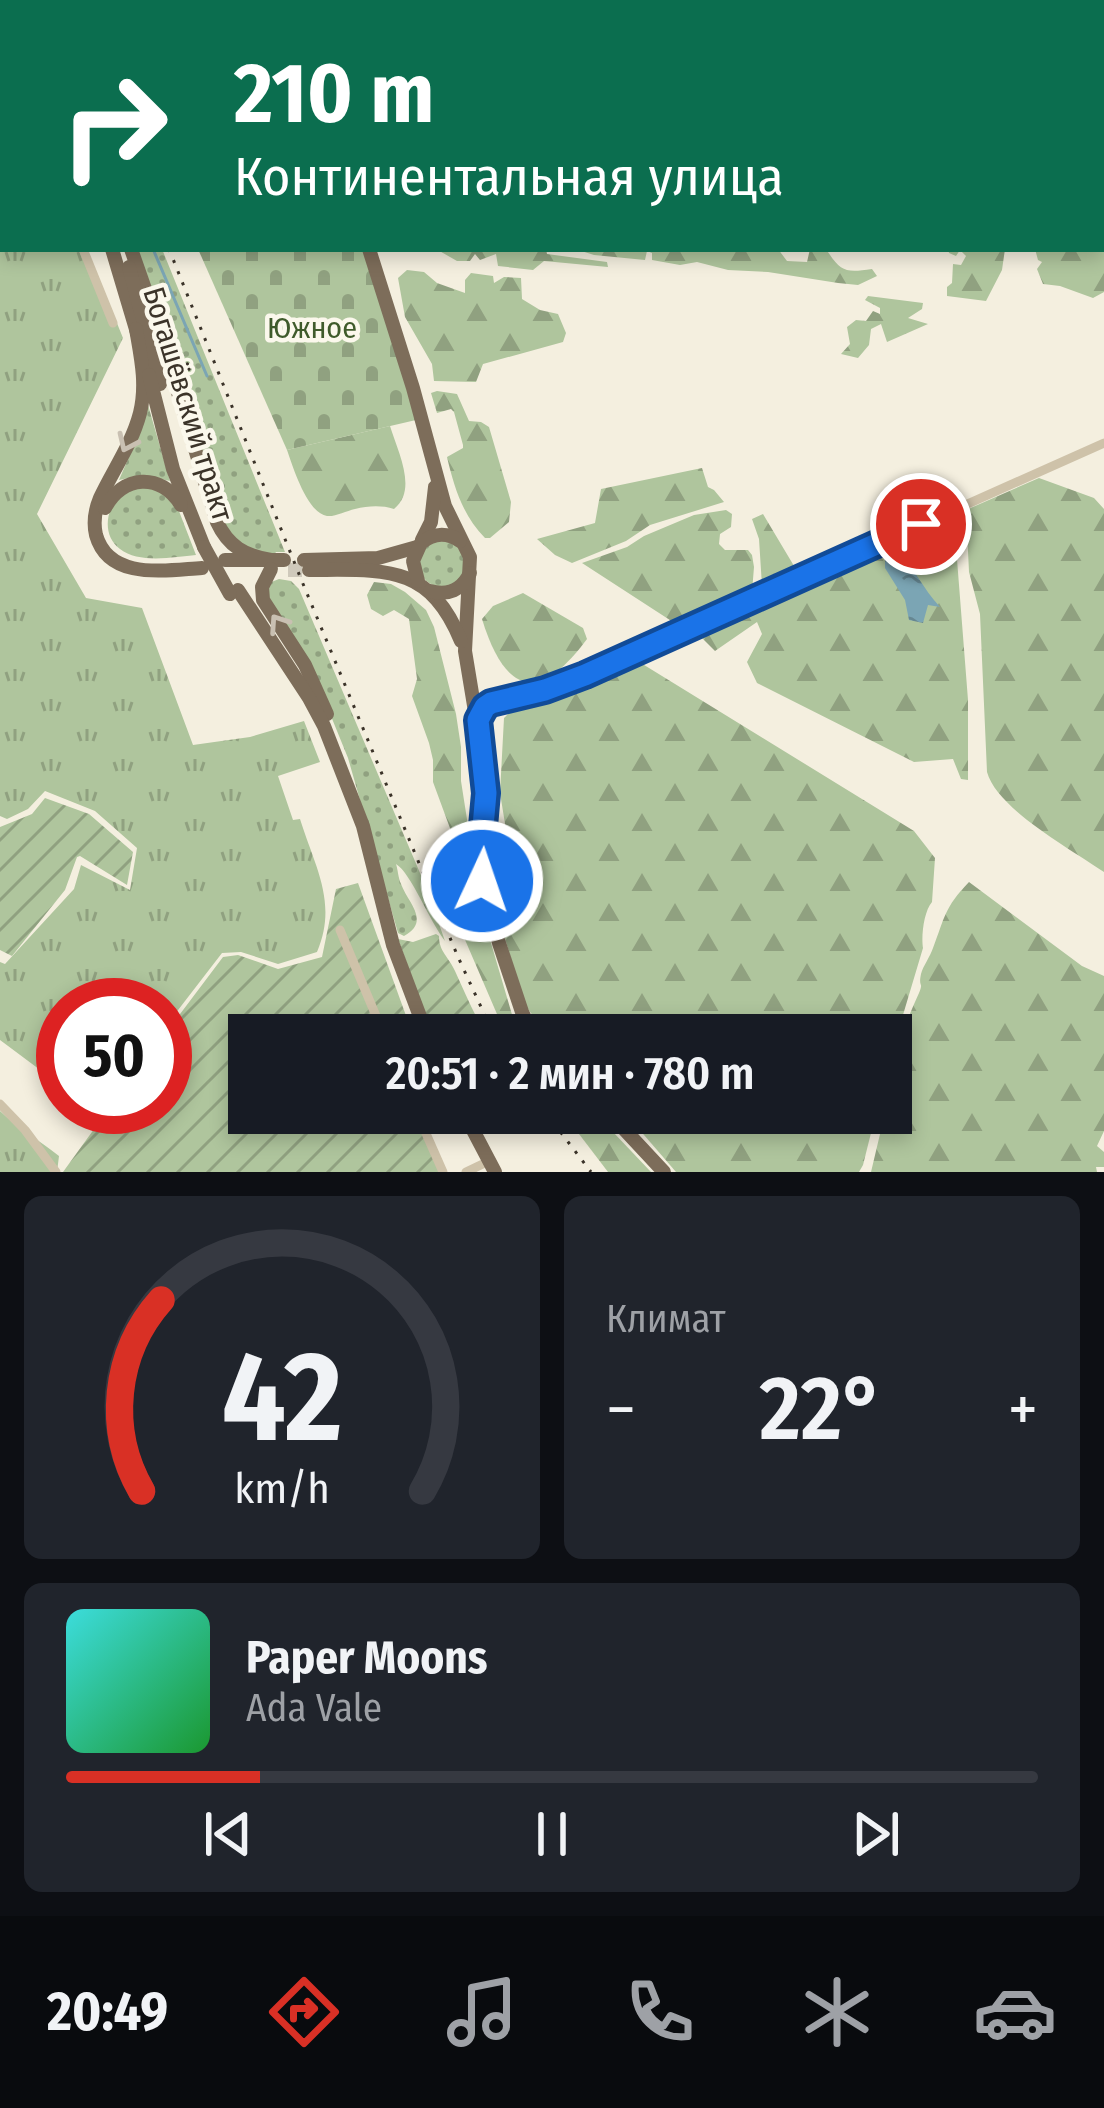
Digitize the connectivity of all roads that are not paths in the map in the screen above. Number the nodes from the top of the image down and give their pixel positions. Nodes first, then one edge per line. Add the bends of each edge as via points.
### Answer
1 (83, 252) edge
2 (113, 252) edge
3 (128, 252) edge
4 (128, 252) edge
5 (370, 252) edge
6 (113, 322) dead end
7 (136, 329) junction
8 (1104, 443) edge
9 (432, 464) junction
10 (196, 530) junction
11 (463, 544) junction
12 (419, 545) junction
13 (204, 554) junction
14 (228, 564) dead end
15 (278, 565) junction
16 (470, 572) junction
17 (424, 586) junction
18 (466, 651) junction
19 (481, 709) junction
20 (334, 754) junction
21 (340, 930) dead end
22 (375, 1014) edge
23 (418, 1014) edge
24 (523, 1014) edge
25 (0, 1104) edge
26 (426, 1134) edge
27 (475, 1134) edge
28 (629, 1134) edge
29 (492, 1167) edge
30 (56, 1172) edge
31 (443, 1172) edge
32 (466, 1172) edge
33 (664, 1172) edge

1 - 6 street
2 - 7 main road, Богашёвский тракт
3 - 13 main road, Богашёвский тракт
4 - 15 main road via 217,522 238,549
5 - 9 main road
7 - 10 main road, Богашёвский тракт
7 -> 13 main road via 141,409 96,508 98,541 129,568
8 - 19 street via 585,675
9 - 11 main road
9 - 12 main road via 433,514
10 - 13 main road, Богашёвский тракт
10 - 13 main road via 176,496 153,482 122,487 104,511 106,537 123,556
11 - 12 main road via 445,535
11 - 16 main road
12 - 17 main road via 412,567
12 - 17 main road via 306,565 381,572
13 - 20 main road, Богашёвский тракт, bridge
14 - 15 main road
20 -> 15 main road via 315,682 263,600 262,587
16 - 17 main road via 454,590
16 - 18 main road
17 - 18 main road via 448,611
18 - 19 main road
19 - 24 main road via 482,881
20 - 23 main road, Богашёвский тракт
21 - 22 street
25 - 30 street
26 - 31 street
27 - 29 main road
28 - 33 main road
29 - 32 street

